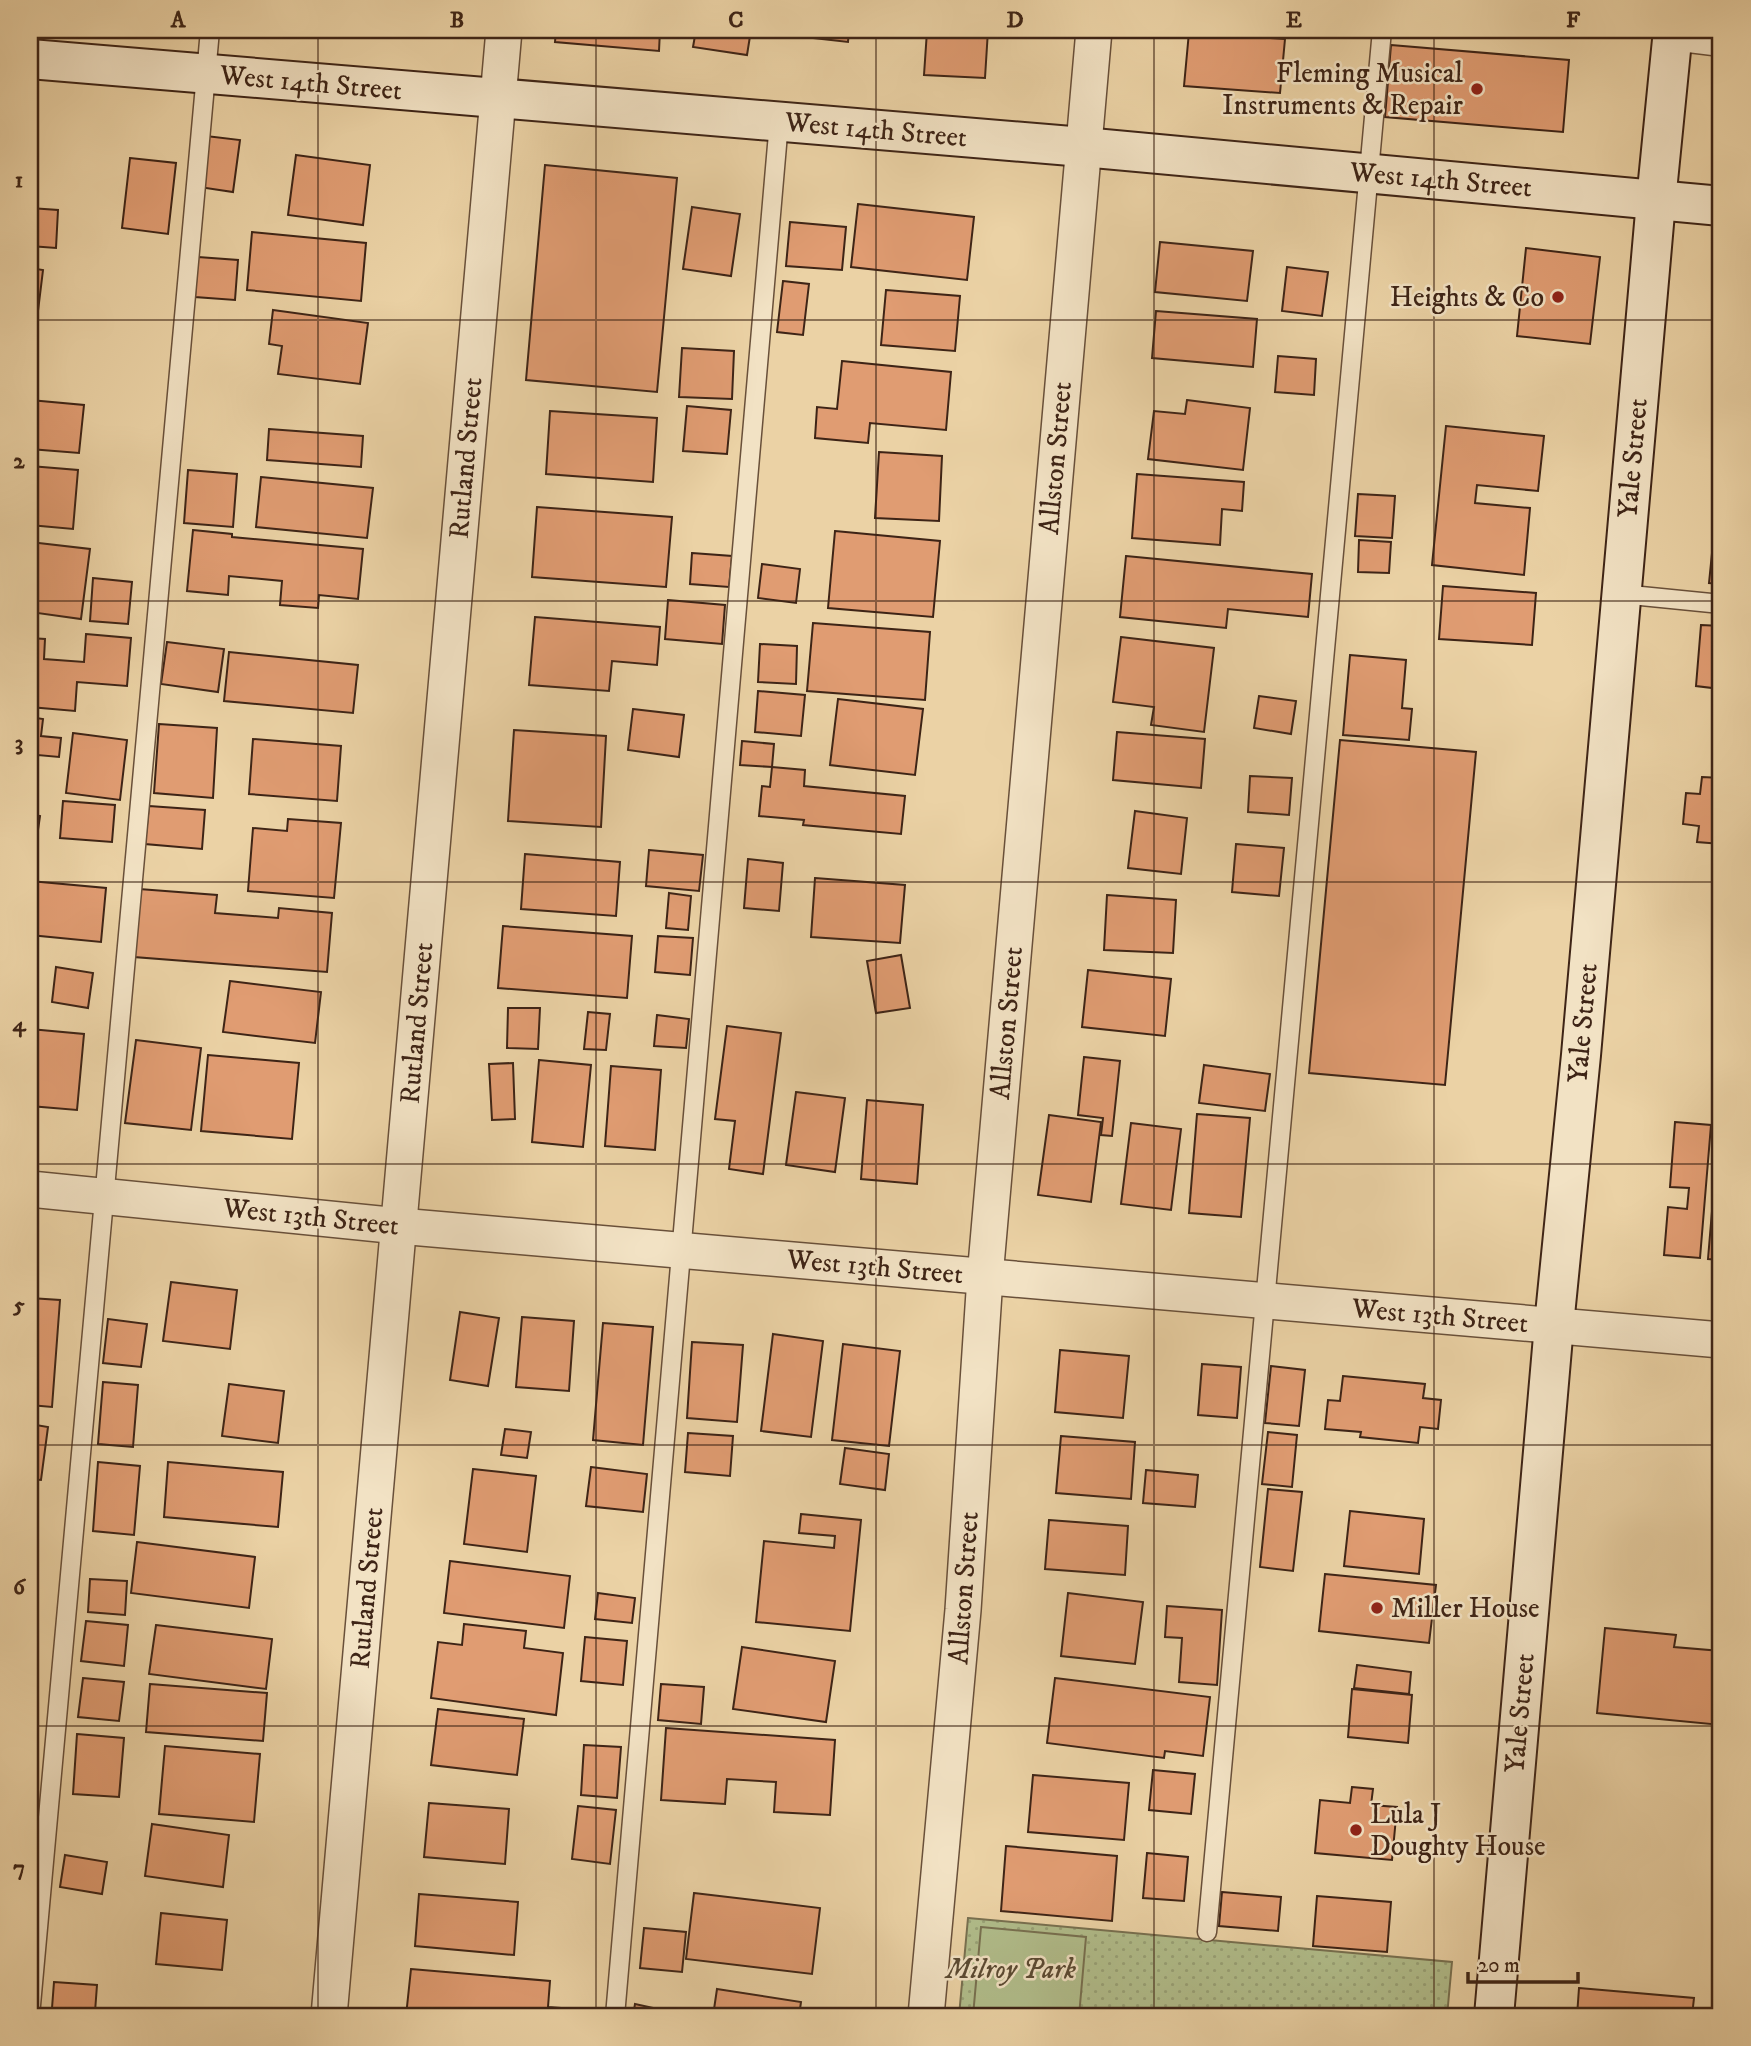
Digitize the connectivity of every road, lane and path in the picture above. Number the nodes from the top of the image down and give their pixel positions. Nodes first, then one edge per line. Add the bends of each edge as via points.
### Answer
1 (211, 30) edge
2 (504, 30) edge
3 (1094, 30) edge
4 (1382, 30) edge
5 (1673, 36) edge
6 (1721, 47) edge
7 (30, 60) edge
8 (207, 75) junction
9 (498, 98) junction
10 (779, 122) junction
11 (1083, 147) junction
12 (1369, 174) junction
13 (1656, 201) junction
14 (1721, 206) edge
15 (1621, 594) junction
16 (1721, 604) edge
17 (30, 1189) edge
18 (104, 1195) junction
19 (399, 1226) junction
20 (681, 1251) junction
21 (985, 1277) junction
22 (1265, 1301) junction
23 (1554, 1325) junction
24 (1721, 1340) edge
25 (1207, 1933) dead end
26 (30, 2016) edge
27 (329, 2016) edge
28 (615, 2016) edge
29 (926, 2016) edge
30 (1494, 2016) edge

1 - 8 lane
2 - 9 street, Rutland Street
3 - 11 street, Allston Street
4 - 12 lane
5 - 6 lane
5 - 13 main road, Yale Street
7 - 8 main road, West 14th Street
8 - 9 main road, West 14th Street
8 - 18 lane
9 - 10 main road, West 14th Street
9 - 19 street, Rutland Street
10 - 11 main road, West 14th Street
10 - 20 lane
11 - 12 main road, West 14th Street
11 - 21 street, Allston Street
12 - 13 main road, West 14th Street
12 - 22 lane
13 - 14 main road, West 14th Street
13 - 15 main road, Yale Street
15 - 16 lane
15 - 23 main road, Yale Street
17 - 18 street, West 13th Street
18 - 19 street, West 13th Street
18 - 26 lane
19 - 20 street, West 13th Street
19 - 27 street, Rutland Street
20 - 21 street, West 13th Street
20 - 28 lane
21 - 22 street, West 13th Street
21 - 29 street, Allston Street via 963,1610
22 - 23 street, West 13th Street
22 - 25 lane
23 - 24 street, West 13th Street
23 - 30 main road, Yale Street

